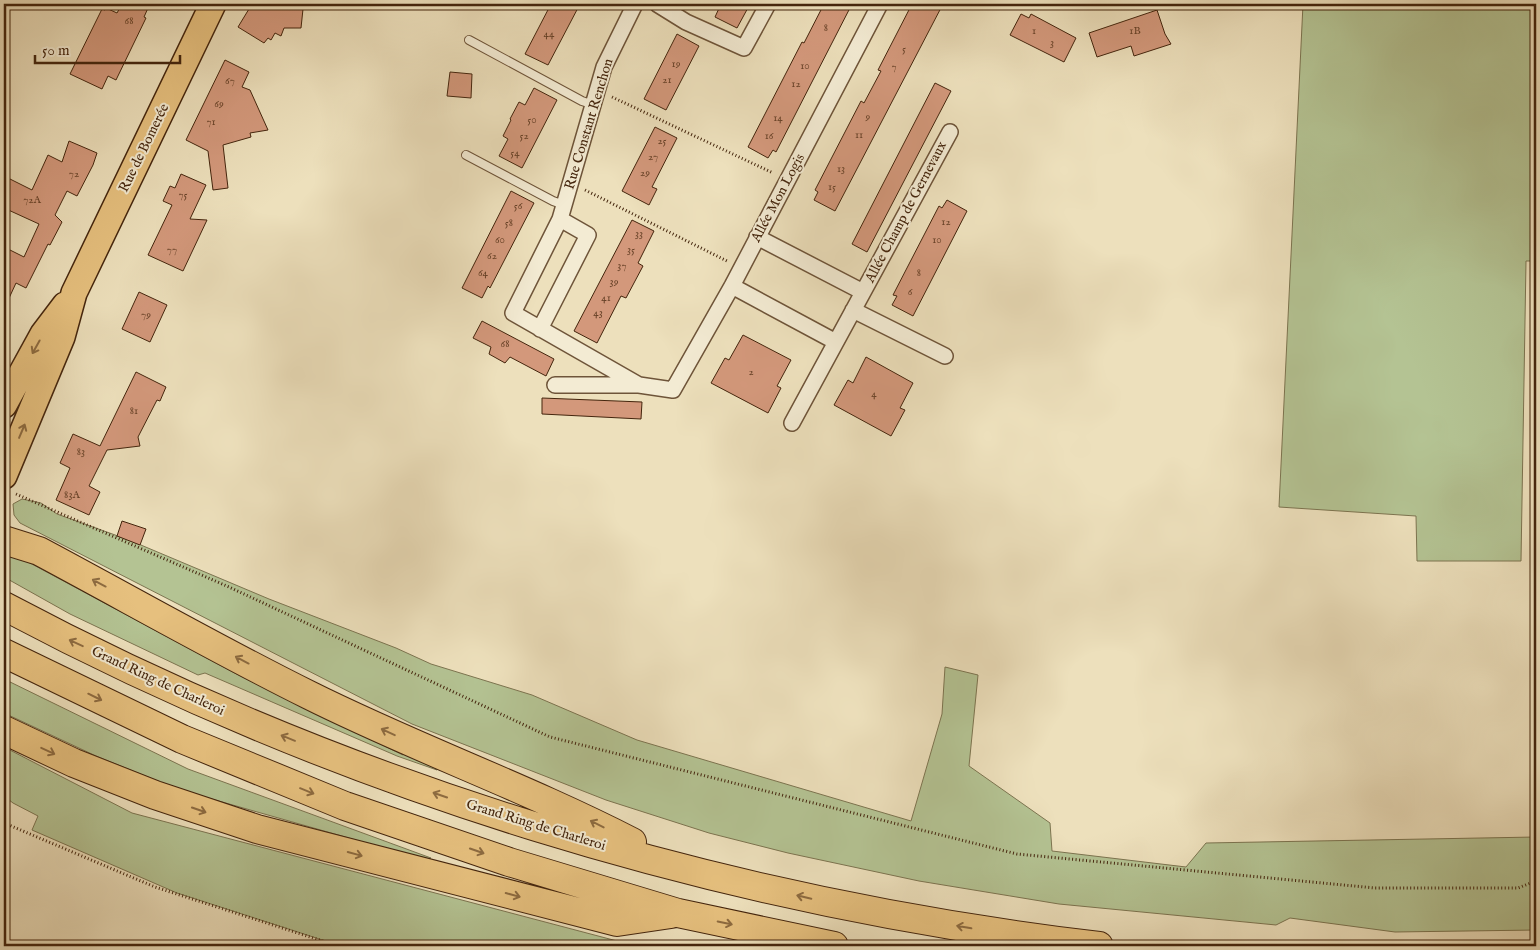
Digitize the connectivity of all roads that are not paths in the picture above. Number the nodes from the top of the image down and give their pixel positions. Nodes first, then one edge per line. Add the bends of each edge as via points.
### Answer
1 (213, 4) edge
2 (635, 4) edge
3 (656, 4) edge
4 (768, 4) edge
5 (880, 4) edge
6 (469, 40) dead end
7 (596, 98) junction
8 (950, 132) dead end
9 (466, 155) dead end
10 (562, 212) junction
11 (758, 237) junction
12 (732, 286) junction
13 (863, 292) junction
14 (74, 293) junction
15 (853, 310) junction
16 (540, 329) junction
17 (836, 342) junction
18 (945, 356) dead end
19 (555, 385) dead end
20 (639, 385) junction
21 (673, 390) joint
22 (4, 405) edge
23 (792, 423) dead end
24 (8, 485) edge
25 (4, 522) edge
26 (4, 540) edge
27 (39, 552) junction
28 (4, 606) edge
29 (4, 653) edge
30 (4, 730) edge
31 (687, 870) junction
32 (678, 913) junction
33 (834, 946) edge
34 (1098, 946) edge

1 - 14 main road, Rue de Bomerée
2 - 7 street, Rue Constant Renchon via 604,67
3 - 4 street via 686,22 744,48
5 - 11 street, Allée Mon Logis
6 - 7 lane via 582,101
7 - 10 street, Rue Constant Renchon
8 - 13 street, Allée Champ de Gernevaux
9 - 10 lane via 553,202
10 - 16 street via 588,235
10 - 16 street, Rue Constant Renchon via 512,313
11 - 12 street, Allée Mon Logis
11 - 13 street, Allée Champ de Gernevaux
12 - 17 street
12 - 21 street, Allée Mon Logis
13 - 15 street, Allée Champ de Gernevaux
14 -> 22 main road, Rue de Bomerée via 44,334
24 -> 14 main road, Rue de Bomerée via 62,337
15 - 17 street, Allée Champ de Gernevaux
15 - 18 street
16 - 20 street, Rue Constant Renchon
17 - 23 street, Allée Champ de Gernevaux
19 - 20 street
20 - 21 street, Rue Constant Renchon
25 - 27 highway
26 - 27 highway
31 -> 27 highway via 581,815 432,752 309,695
31 -> 28 highway, Grand Ring de Charleroi via 518,822 361,768 197,700
29 -> 32 highway via 182,739 345,806 509,862
30 -> 32 highway via 74,763 257,829 617,922
34 -> 31 highway, Grand Ring de Charleroi via 1022,937 853,908
32 -> 33 highway

